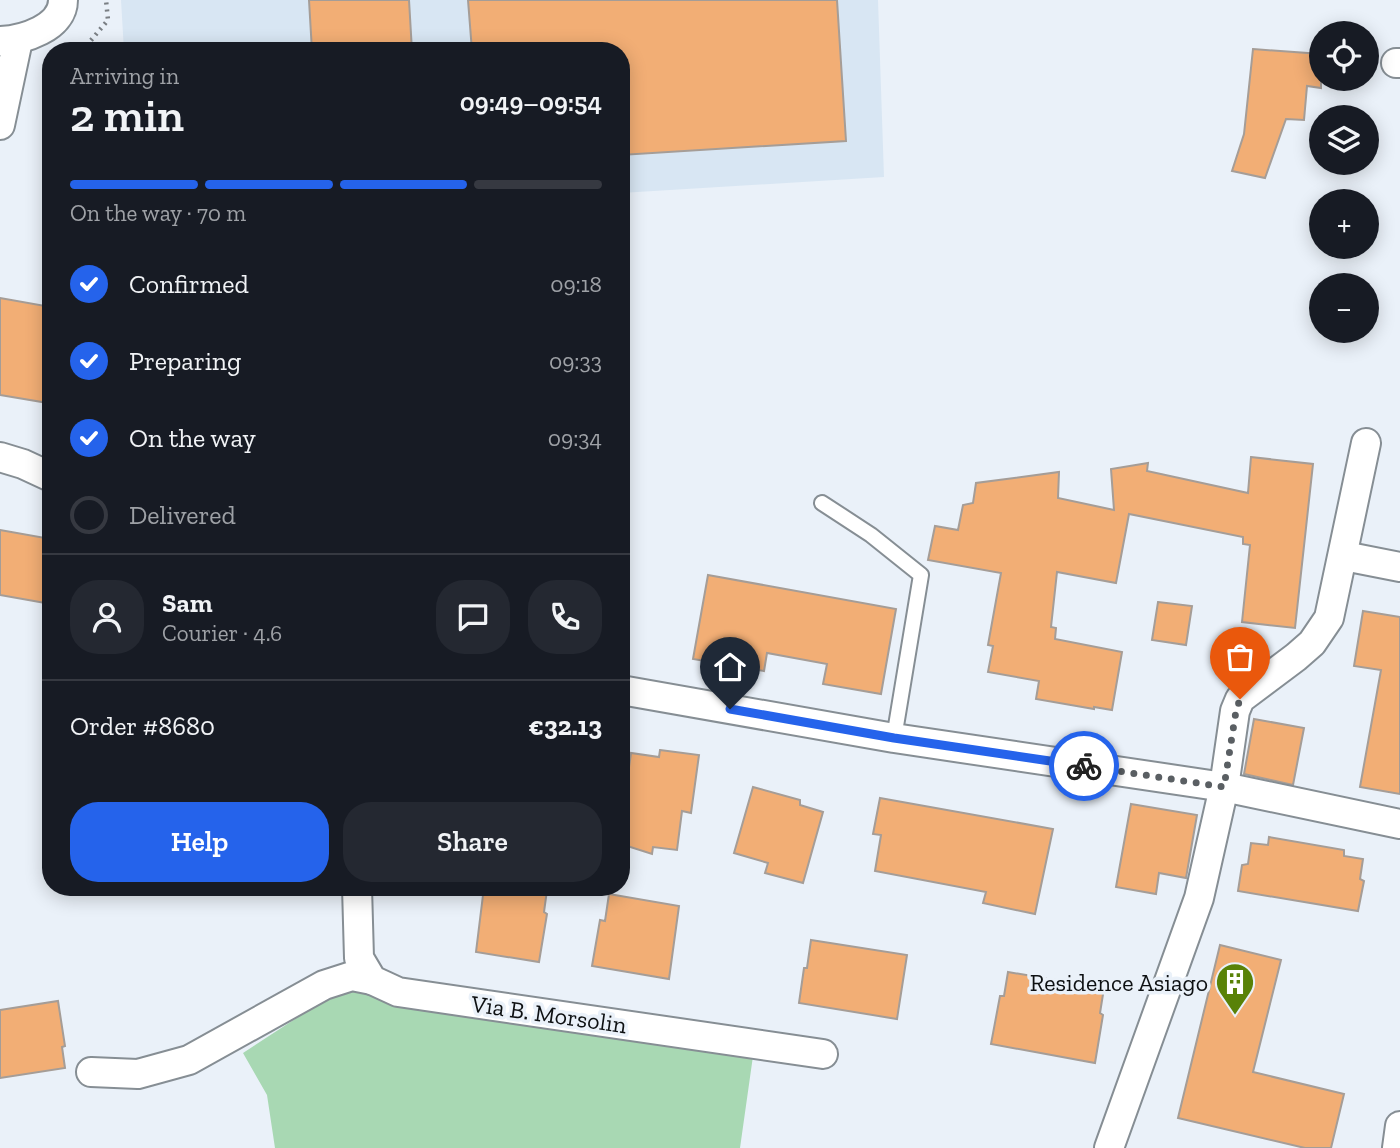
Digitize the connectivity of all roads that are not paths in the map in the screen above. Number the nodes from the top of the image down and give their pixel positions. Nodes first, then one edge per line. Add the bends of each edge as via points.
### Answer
1 (63, 0) edge
2 (9, 41) edge
3 (0, 125) edge
4 (1366, 443) dead end
5 (0, 457) edge
6 (42, 473) edge
7 (821, 503) dead end
8 (1344, 556) junction
9 (1400, 567) edge
10 (630, 692) edge
11 (894, 738) junction
12 (1224, 787) junction
13 (1400, 824) edge
14 (357, 896) edge
15 (372, 980) junction
16 (823, 1054) dead end
17 (91, 1072) dead end
18 (1400, 1126) edge
19 (1109, 1148) edge
20 (1397, 1148) edge

1 - 2 street via 47,28
2 - 3 street
4 - 8 street
5 - 6 street
7 - 11 lane via 921,575
8 - 9 street
8 - 12 street via 1329,618 1312,643 1240,699
10 - 11 street
11 - 12 street
12 - 13 street
12 - 19 street via 1199,898
14 - 15 street via 359,958
15 - 16 street, Via B. Morsolin via 398,992
15 - 17 street via 352,976 324,985 189,1060 138,1074
18 - 20 street

